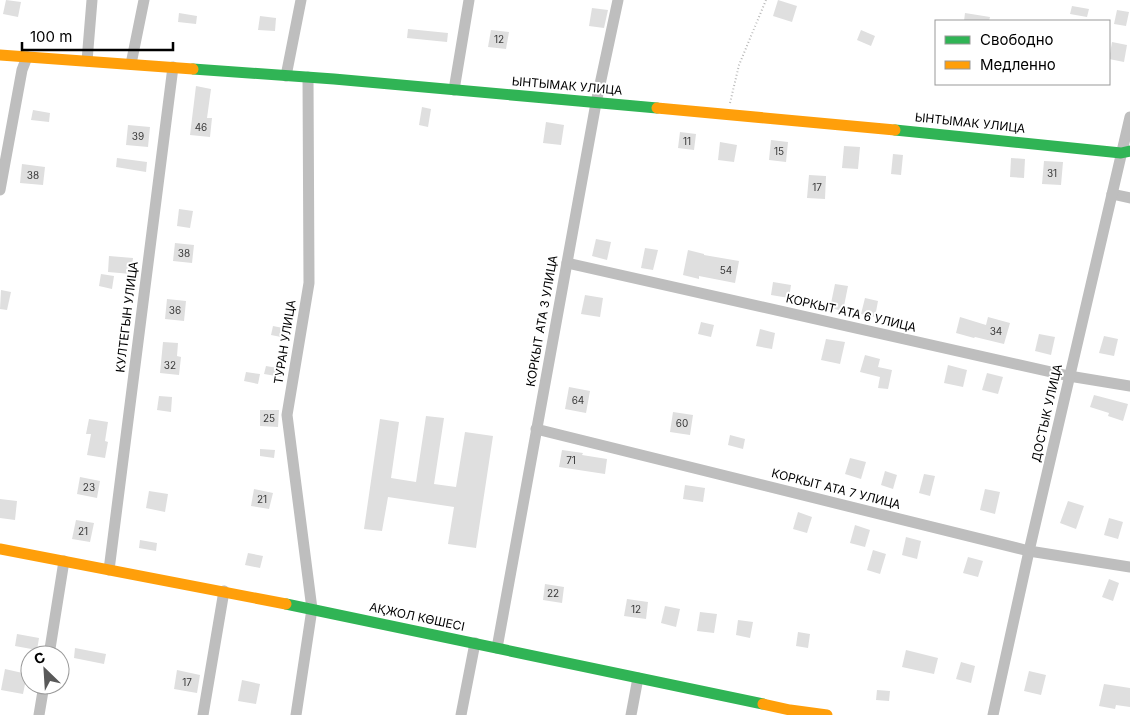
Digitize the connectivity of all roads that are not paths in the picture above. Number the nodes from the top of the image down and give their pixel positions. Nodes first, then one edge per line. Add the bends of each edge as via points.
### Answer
1 (92, 0) edge
2 (144, 0) edge
3 (300, 0) edge
4 (469, 0) edge
5 (618, 0) edge
6 (0, 55) edge
7 (27, 56) junction
8 (87, 61) junction
9 (131, 64) junction
10 (173, 68) junction
11 (286, 76) junction
12 (308, 77) junction
13 (454, 90) junction
14 (596, 103) junction
15 (1130, 117) edge
16 (1125, 152) edge
17 (0, 190) edge
18 (1112, 194) junction
19 (1130, 198) edge
20 (567, 263) junction
21 (1069, 376) junction
22 (1130, 386) edge
23 (536, 430) junction
24 (0, 549) edge
25 (1029, 551) junction
26 (64, 561) junction
27 (1130, 567) edge
28 (109, 570) junction
29 (224, 591) junction
30 (312, 609) junction
31 (474, 644) junction
32 (51, 645) edge
33 (496, 648) junction
34 (638, 678) junction
35 (42, 695) edge
36 (789, 712) edge
37 (39, 715) edge
38 (203, 715) edge
39 (296, 715) edge
40 (461, 715) edge
41 (631, 715) edge
42 (827, 715) edge
43 (993, 715) edge

1 - 8 street
2 - 9 street
3 - 11 street
4 - 13 street
5 - 14 street, КОРКЫТ АТА 3 УЛИЦА
6 - 7 street, ЫНТЫМАК УЛИЦА
7 - 8 street, ЫНТЫМАК УЛИЦА
7 - 17 street
8 - 9 street, ЫНТЫМАК УЛИЦА
9 - 10 street, ЫНТЫМАК УЛИЦА
10 - 11 street, ЫНТЫМАК УЛИЦА
10 - 28 street, КУЛТЕГЫН УЛИЦА
11 - 12 street, ЫНТЫМАК УЛИЦА
12 - 13 street, ЫНТЫМАК УЛИЦА
12 - 30 street, ТУРАН УЛИЦА via 309,283 287,415
13 - 14 street, ЫНТЫМАК УЛИЦА
14 - 16 street, ЫНТЫМАК УЛИЦА
14 - 20 street, КОРКЫТ АТА 3 УЛИЦА
15 - 16 street, ДОСТЫК УЛИЦА
16 - 18 street, ДОСТЫК УЛИЦА
18 - 19 street
18 - 21 street, ДОСТЫК УЛИЦА
20 - 21 street, КОРКЫТ АТА 6 УЛИЦА
20 - 23 street, КОРКЫТ АТА 3 УЛИЦА
21 - 22 street, КОРКЫТ АТА 6 УЛИЦА
21 - 25 street, ДОСТЫК УЛИЦА
23 - 25 street, КОРКЫТ АТА 7 УЛИЦА
23 - 33 street, КОРКЫТ АТА 3 УЛИЦА
24 - 26 street, АҚЖОЛ КӨШЕСІ
25 - 27 street, КОРКЫТ АТА 7 УЛИЦА
25 - 43 street, ДОСТЫК УЛИЦА
26 - 28 street, АҚЖОЛ КӨШЕСІ
26 - 32 street
28 - 29 street, АҚЖОЛ КӨШЕСІ
29 - 30 street, АҚЖОЛ КӨШЕСІ
29 - 38 street
30 - 31 street, АҚЖОЛ КӨШЕСІ
30 - 39 street, ТУРАН УЛИЦА
31 - 33 street, АҚЖОЛ КӨШЕСІ
31 - 40 street
33 - 34 street, АҚЖОЛ КӨШЕСІ
34 - 36 street, АҚЖОЛ КӨШЕСІ
34 - 41 street
35 - 37 street
36 - 42 street, АҚЖОЛ КӨШЕСІ

